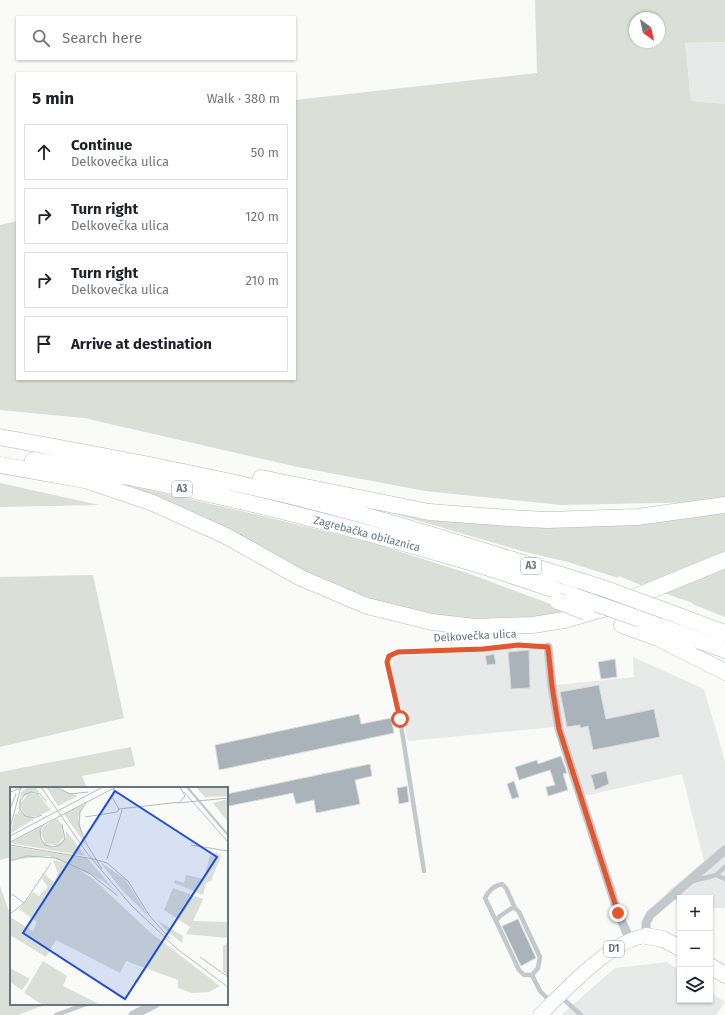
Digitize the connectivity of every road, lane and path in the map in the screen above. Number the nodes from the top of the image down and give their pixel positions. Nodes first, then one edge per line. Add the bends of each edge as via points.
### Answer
1 (0, 437) edge
2 (0, 454) edge
3 (137, 462) junction
4 (0, 465) edge
5 (725, 505) edge
6 (725, 560) edge
7 (538, 584) junction
8 (666, 611) junction
9 (725, 624) edge
10 (725, 633) edge
11 (548, 647) joint
12 (725, 650) edge
13 (725, 672) edge
14 (725, 850) edge
15 (725, 867) edge
16 (424, 871) dead end
17 (716, 875) junction
18 (725, 879) edge
19 (686, 884) junction
20 (515, 908) junction
21 (496, 921) junction
22 (646, 936) junction
23 (630, 940) junction
24 (677, 946) edge
25 (712, 967) edge
26 (532, 975) junction
27 (725, 975) edge
28 (556, 999) junction
29 (83, 1005) edge
30 (154, 1005) edge
31 (56, 1015) edge
32 (133, 1015) edge
33 (540, 1015) edge
34 (581, 1015) edge

1 - 3 highway, Zagrebačka obilaznica / A3
2 - 7 highway, Zagrebačka obilaznica / A3 via 90,469 282,511 457,558
3 - 5 highway via 163,456 406,508 509,518 547,520 637,517
3 - 8 highway, Zagrebačka obilaznica / A3, bridge via 325,505 421,531 600,587
4 - 6 highway via 85,480 153,503 226,536 301,578 367,606 432,622 475,627 533,625 564,620 610,607
7 - 12 highway, Zagrebačka obilaznica / A3, bridge
7 - 13 highway, bridge via 558,601 658,638
8 - 9 highway via 680,609
8 - 10 highway, Zagrebačka obilaznica / A3
11 - 16 lane, Delkovečka ulica via 518,645 398,652 389,656 387,662 400,719
11 - 23 street, Delkovečka ulica via 559,729 618,913
14 - 19 street
15 - 17 lane
17 - 18 lane
17 - 19 lane
19 - 22 street via 648,917 645,926
20 - 21 lane via 504,913
20 - 21 lane via 506,888 502,884 498,885 487,893 485,898
20 - 26 lane via 540,957 538,968
21 - 26 lane via 519,970 524,975
22 - 23 main road, D1
22 - 24 highway via 663,939
23 - 28 main road, D1 via 598,962
25 - 27 highway
26 - 28 lane via 540,991
28 - 33 main road, D1
28 - 34 lane
29 - 31 lane
30 - 32 street

